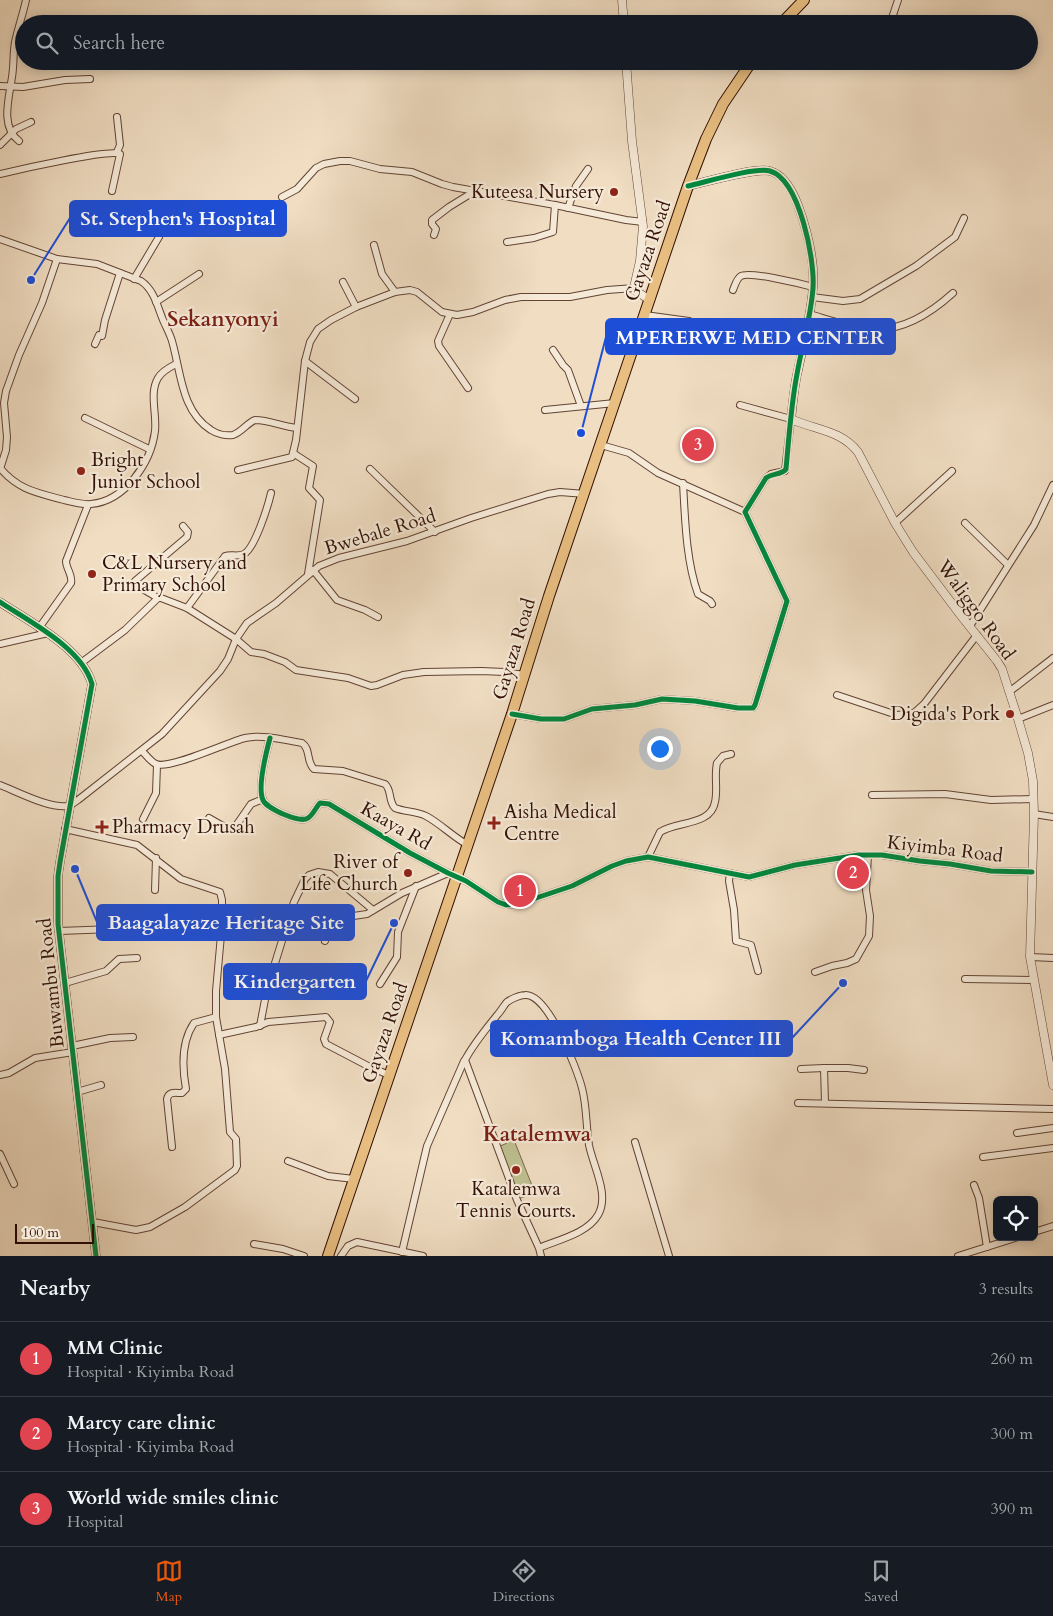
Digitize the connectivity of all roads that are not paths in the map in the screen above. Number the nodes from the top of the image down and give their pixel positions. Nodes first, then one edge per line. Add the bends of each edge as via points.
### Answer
1 (26, 0) edge
2 (622, 0) edge
3 (804, 0) edge
4 (898, 0) edge
5 (24, 15) edge
6 (623, 15) edge
7 (790, 15) edge
8 (893, 15) edge
9 (15, 40) edge
10 (627, 70) edge
11 (746, 70) edge
12 (90, 79) dead end
13 (0, 86) edge
14 (9, 87) junction
15 (117, 118) dead end
16 (31, 122) dead end
17 (9, 134) junction
18 (19, 141) dead end
19 (0, 145) edge
20 (117, 152) junction
21 (588, 169) dead end
22 (0, 174) edge
23 (688, 186) junction
24 (112, 191) dead end
25 (476, 191) junction
26 (282, 196) dead end
27 (555, 205) junction
28 (568, 208) junction
29 (964, 218) dead end
30 (643, 222) junction
31 (434, 234) dead end
32 (159, 237) dead end
33 (0, 239) edge
34 (507, 242) dead end
35 (374, 245) dead end
36 (57, 259) junction
37 (120, 273) junction
38 (199, 274) dead end
39 (134, 279) junction
40 (344, 282) dead end
41 (813, 287) junction
42 (635, 288) junction
43 (733, 290) dead end
44 (395, 292) junction
45 (953, 293) dead end
46 (812, 296) junction
47 (650, 300) junction
48 (156, 302) junction
49 (356, 307) junction
50 (450, 314) junction
51 (809, 314) junction
52 (645, 315) junction
53 (714, 332) dead end
54 (96, 344) dead end
55 (553, 350) dead end
56 (305, 362) junction
57 (176, 364) junction
58 (468, 388) dead end
59 (355, 399) dead end
60 (615, 403) junction
61 (581, 406) junction
62 (740, 406) dead end
63 (3, 409) edge
64 (545, 410) dead end
65 (85, 418) dead end
66 (791, 419) junction
67 (297, 428) junction
68 (601, 445) junction
69 (149, 449) junction
70 (293, 453) junction
71 (0, 469) edge
72 (370, 469) dead end
73 (238, 470) dead end
74 (952, 471) dead end
75 (683, 483) junction
76 (1053, 485) edge
77 (271, 493) dead end
78 (585, 494) junction
79 (88, 504) junction
80 (745, 512) junction
81 (895, 523) junction
82 (965, 523) dead end
83 (183, 526) dead end
84 (435, 532) junction
85 (1008, 565) junction
86 (311, 572) junction
87 (158, 598) junction
88 (0, 602) edge
89 (712, 604) dead end
90 (187, 608) junction
91 (378, 617) dead end
92 (970, 626) junction
93 (39, 628) junction
94 (48, 633) junction
95 (977, 635) junction
96 (236, 639) junction
97 (0, 644) edge
98 (1053, 658) edge
99 (82, 663) junction
100 (524, 675) junction
101 (1009, 692) junction
102 (837, 695) dead end
103 (1053, 705) edge
104 (512, 714) junction
105 (1018, 719) junction
106 (270, 738) junction
107 (142, 751) junction
108 (731, 754) dead end
109 (157, 765) junction
110 (0, 785) edge
111 (872, 795) dead end
112 (1033, 798) junction
113 (263, 799) junction
114 (69, 806) junction
115 (1034, 814) junction
116 (1053, 817) edge
117 (143, 818) dead end
118 (209, 818) dead end
119 (65, 829) junction
120 (468, 845) junction
121 (868, 855) junction
122 (648, 857) junction
123 (156, 858) junction
124 (1032, 872) junction
125 (730, 873) junction
126 (452, 875) junction
127 (416, 886) junction
128 (154, 890) dead end
129 (373, 910) junction
130 (141, 928) dead end
131 (59, 931) junction
132 (325, 941) dead end
133 (1030, 957) junction
134 (137, 958) dead end
135 (1053, 958) edge
136 (758, 970) dead end
137 (815, 972) dead end
138 (965, 979) dead end
139 (1033, 980) junction
140 (65, 983) junction
141 (380, 984) dead end
142 (216, 1017) junction
143 (260, 1026) junction
144 (133, 1036) dead end
145 (219, 1036) junction
146 (72, 1049) junction
147 (465, 1060) junction
148 (824, 1068) junction
149 (801, 1069) dead end
150 (864, 1070) dead end
151 (0, 1075) edge
152 (389, 1075) junction
153 (102, 1085) dead end
154 (1053, 1085) edge
155 (78, 1092) junction
156 (798, 1103) dead end
157 (825, 1103) junction
158 (1053, 1109) edge
159 (1053, 1128) edge
160 (1017, 1133) dead end
161 (635, 1142) dead end
162 (172, 1146) dead end
163 (1053, 1148) edge
164 (0, 1154) edge
165 (983, 1157) dead end
166 (288, 1161) dead end
167 (354, 1179) junction
168 (14, 1184) dead end
169 (974, 1185) dead end
170 (93, 1222) junction
171 (1053, 1226) edge
172 (1038, 1231) edge
173 (1006, 1241) edge
174 (254, 1244) dead end
175 (987, 1247) junction
176 (539, 1248) junction
177 (402, 1252) junction
178 (95, 1256) edge
179 (304, 1256) edge
180 (328, 1256) edge
181 (341, 1256) edge
182 (423, 1256) edge
183 (541, 1256) edge
184 (669, 1256) edge
185 (958, 1256) edge

1 - 5 street
2 - 6 street
3 - 7 main road
4 - 8 street
9 - 14 street
10 - 30 street
11 - 23 main road, Gayaza Road via 726,98
12 - 14 street
13 - 14 street
14 - 17 street via 5,103
15 - 20 street via 120,145
16 - 17 street
17 - 18 street
17 - 19 street
20 - 22 street
20 - 24 street via 120,154
21 - 28 street via 576,186
23 - 41 street via 757,170 779,175 794,195 800,213 811,258
23 - 47 main road, Gayaza Road
25 - 26 street via 442,184 412,172 340,161 316,168 297,188
25 - 27 street
25 - 31 street via 432,220 436,229
27 - 28 street
27 - 34 street via 553,232
28 - 30 street
29 - 46 street via 955,237 916,266 860,299 843,301
30 - 42 street
32 - 39 street
33 - 36 street
35 - 44 street via 382,274
36 - 37 street via 97,264
36 - 63 street via 10,379
37 - 39 street
37 - 54 street via 102,336 99,335
38 - 48 street
39 - 48 street via 146,284
40 - 49 street
41 - 43 street via 743,275
41 - 46 street
42 - 47 street
42 - 50 street via 570,296 521,297 473,312
44 - 49 street
44 - 50 street via 414,290 442,312
45 - 51 street via 923,315 882,329 862,328
46 - 51 street
47 - 52 main road, Gayaza Road
48 - 57 street via 172,340
49 - 56 street via 318,329 310,342
50 - 58 street via 438,341 439,346
51 - 66 street
52 - 53 street via 689,321
52 - 60 main road, Gayaza Road
55 - 61 street via 568,370
56 - 59 street
56 - 67 street
57 - 67 street via 194,415 214,432 234,434 255,420
57 - 69 street via 158,377 154,433
60 - 61 street
60 - 68 main road, Gayaza Road
61 - 64 street
62 - 66 street
63 - 71 street via 7,438
65 - 69 street
66 - 80 street via 786,469 766,478
66 - 81 street, Waliggo Road via 836,434 852,444
67 - 70 street
68 - 75 street via 629,453 658,473
68 - 78 main road, Gayaza Road
69 - 79 street via 134,480 114,496
70 - 73 street via 292,457
70 - 86 street via 313,466 309,488 320,500
71 - 79 street via 14,482 30,490
72 - 84 street
74 - 81 street
75 - 80 street
75 - 89 street via 694,582 698,594
76 - 85 street via 1034,525
77 - 90 street via 264,519 248,550 242,555 225,556
78 - 84 street, Bwebale Road via 548,494
78 - 100 main road, Gayaza Road
79 - 93 street via 66,561 71,583
80 - 104 street via 788,601 753,708 662,699 592,709 564,719
81 - 92 street, Waliggo Road via 913,552
82 - 85 street
83 - 87 street via 188,532 187,537 135,581 136,585
84 - 86 street, Bwebale Road via 339,558
85 - 92 street
86 - 91 street via 338,600
86 - 96 street, Bwebale Road via 247,623
87 - 90 street
87 - 99 street via 125,630
88 - 93 street, Buwambu Road
90 - 96 street
92 - 95 street, Waliggo Road
93 - 94 street, Buwambu Road
94 - 97 street
94 - 99 street, Buwambu Road
95 - 101 street, Waliggo Road via 997,660
95 - 102 street via 914,713 897,715
96 - 100 street via 251,652 285,662 296,670 348,678 371,686 424,672 481,671
96 - 107 street, Bwebale Road via 220,671
98 - 101 street
99 - 114 street, Buwambu Road via 90,676 92,693
100 - 104 main road, Gayaza Road
101 - 105 street, Waliggo Road
103 - 105 street
104 - 120 main road, Gayaza Road
105 - 112 street, Waliggo Road via 1031,770
106 - 109 street via 244,738 186,759
106 - 113 street via 263,766
106 - 120 street via 305,744 314,769 344,771 385,784 395,808 426,816
107 - 109 street
107 - 114 street, Bwebale Road
108 - 122 street via 723,756 717,763 716,800 712,811 699,819 660,832
109 - 117 street via 156,793
110 - 114 street via 43,802
111 - 112 street via 945,794 991,800
112 - 115 street, Waliggo Road
113 - 118 street via 254,801 232,830
113 - 126 street, Kaaya Rd via 298,820 308,819 320,803 329,804
114 - 119 street, Buwambu Road
115 - 116 street
115 - 124 street, Waliggo Road
119 - 123 street via 130,842
119 - 131 street, Buwambu Road via 58,876
120 - 126 main road, Gayaza Road
121 - 124 street, Kiyimba Road via 978,870
121 - 125 street, Kiyimba Road via 794,865 749,877
121 - 137 street via 869,936 856,959
122 - 125 street, Kiyimba Road
122 - 126 street, Kiyimba Road via 626,861 572,886 513,905 498,902
123 - 128 street
123 - 142 street via 181,879 213,888 222,895
124 - 133 street, Waliggo Road
125 - 136 street via 736,941 751,944
126 - 127 street
126 - 152 main road, Gayaza Road
127 - 129 street
127 - 141 street via 398,932 397,957
129 - 132 street via 333,919
129 - 143 street via 330,874 318,872 305,879 294,902 267,990
130 - 131 street
131 - 140 street, Buwambu Road
133 - 135 street
133 - 139 street, Waliggo Road
134 - 140 street via 119,959 106,971
138 - 139 street
139 - 154 street, Waliggo Road
140 - 146 street, Buwambu Road
142 - 145 street
142 - 162 street via 194,1023 185,1044 186,1088 182,1094 171,1093 166,1099
143 - 145 street
143 - 152 street via 268,1022 326,1017 330,1022 325,1042
144 - 146 street via 110,1038
145 - 170 street via 230,1132 236,1139 236,1168 185,1207 150,1227 136,1230
146 - 151 street via 35,1058
146 - 155 street, Buwambu Road
147 - 176 street via 517,1200
147 - 176 street via 507,1002 524,995 537,999 562,1035 582,1088 589,1146 602,1204 598,1215 585,1228
147 - 177 street via 427,1146
148 - 149 street
148 - 150 street
148 - 157 street
152 - 167 main road, Gayaza Road
153 - 155 street
155 - 170 street, Buwambu Road
156 - 157 street
157 - 158 street
159 - 160 street
161 - 184 street
163 - 165 street
164 - 168 street
166 - 167 street via 328,1176
167 - 180 main road, Gayaza Road
169 - 175 street
170 - 178 street, Buwambu Road
171 - 172 street
173 - 175 street
174 - 179 street
175 - 185 street
176 - 183 street
177 - 181 street via 357,1242 348,1246
177 - 182 street

